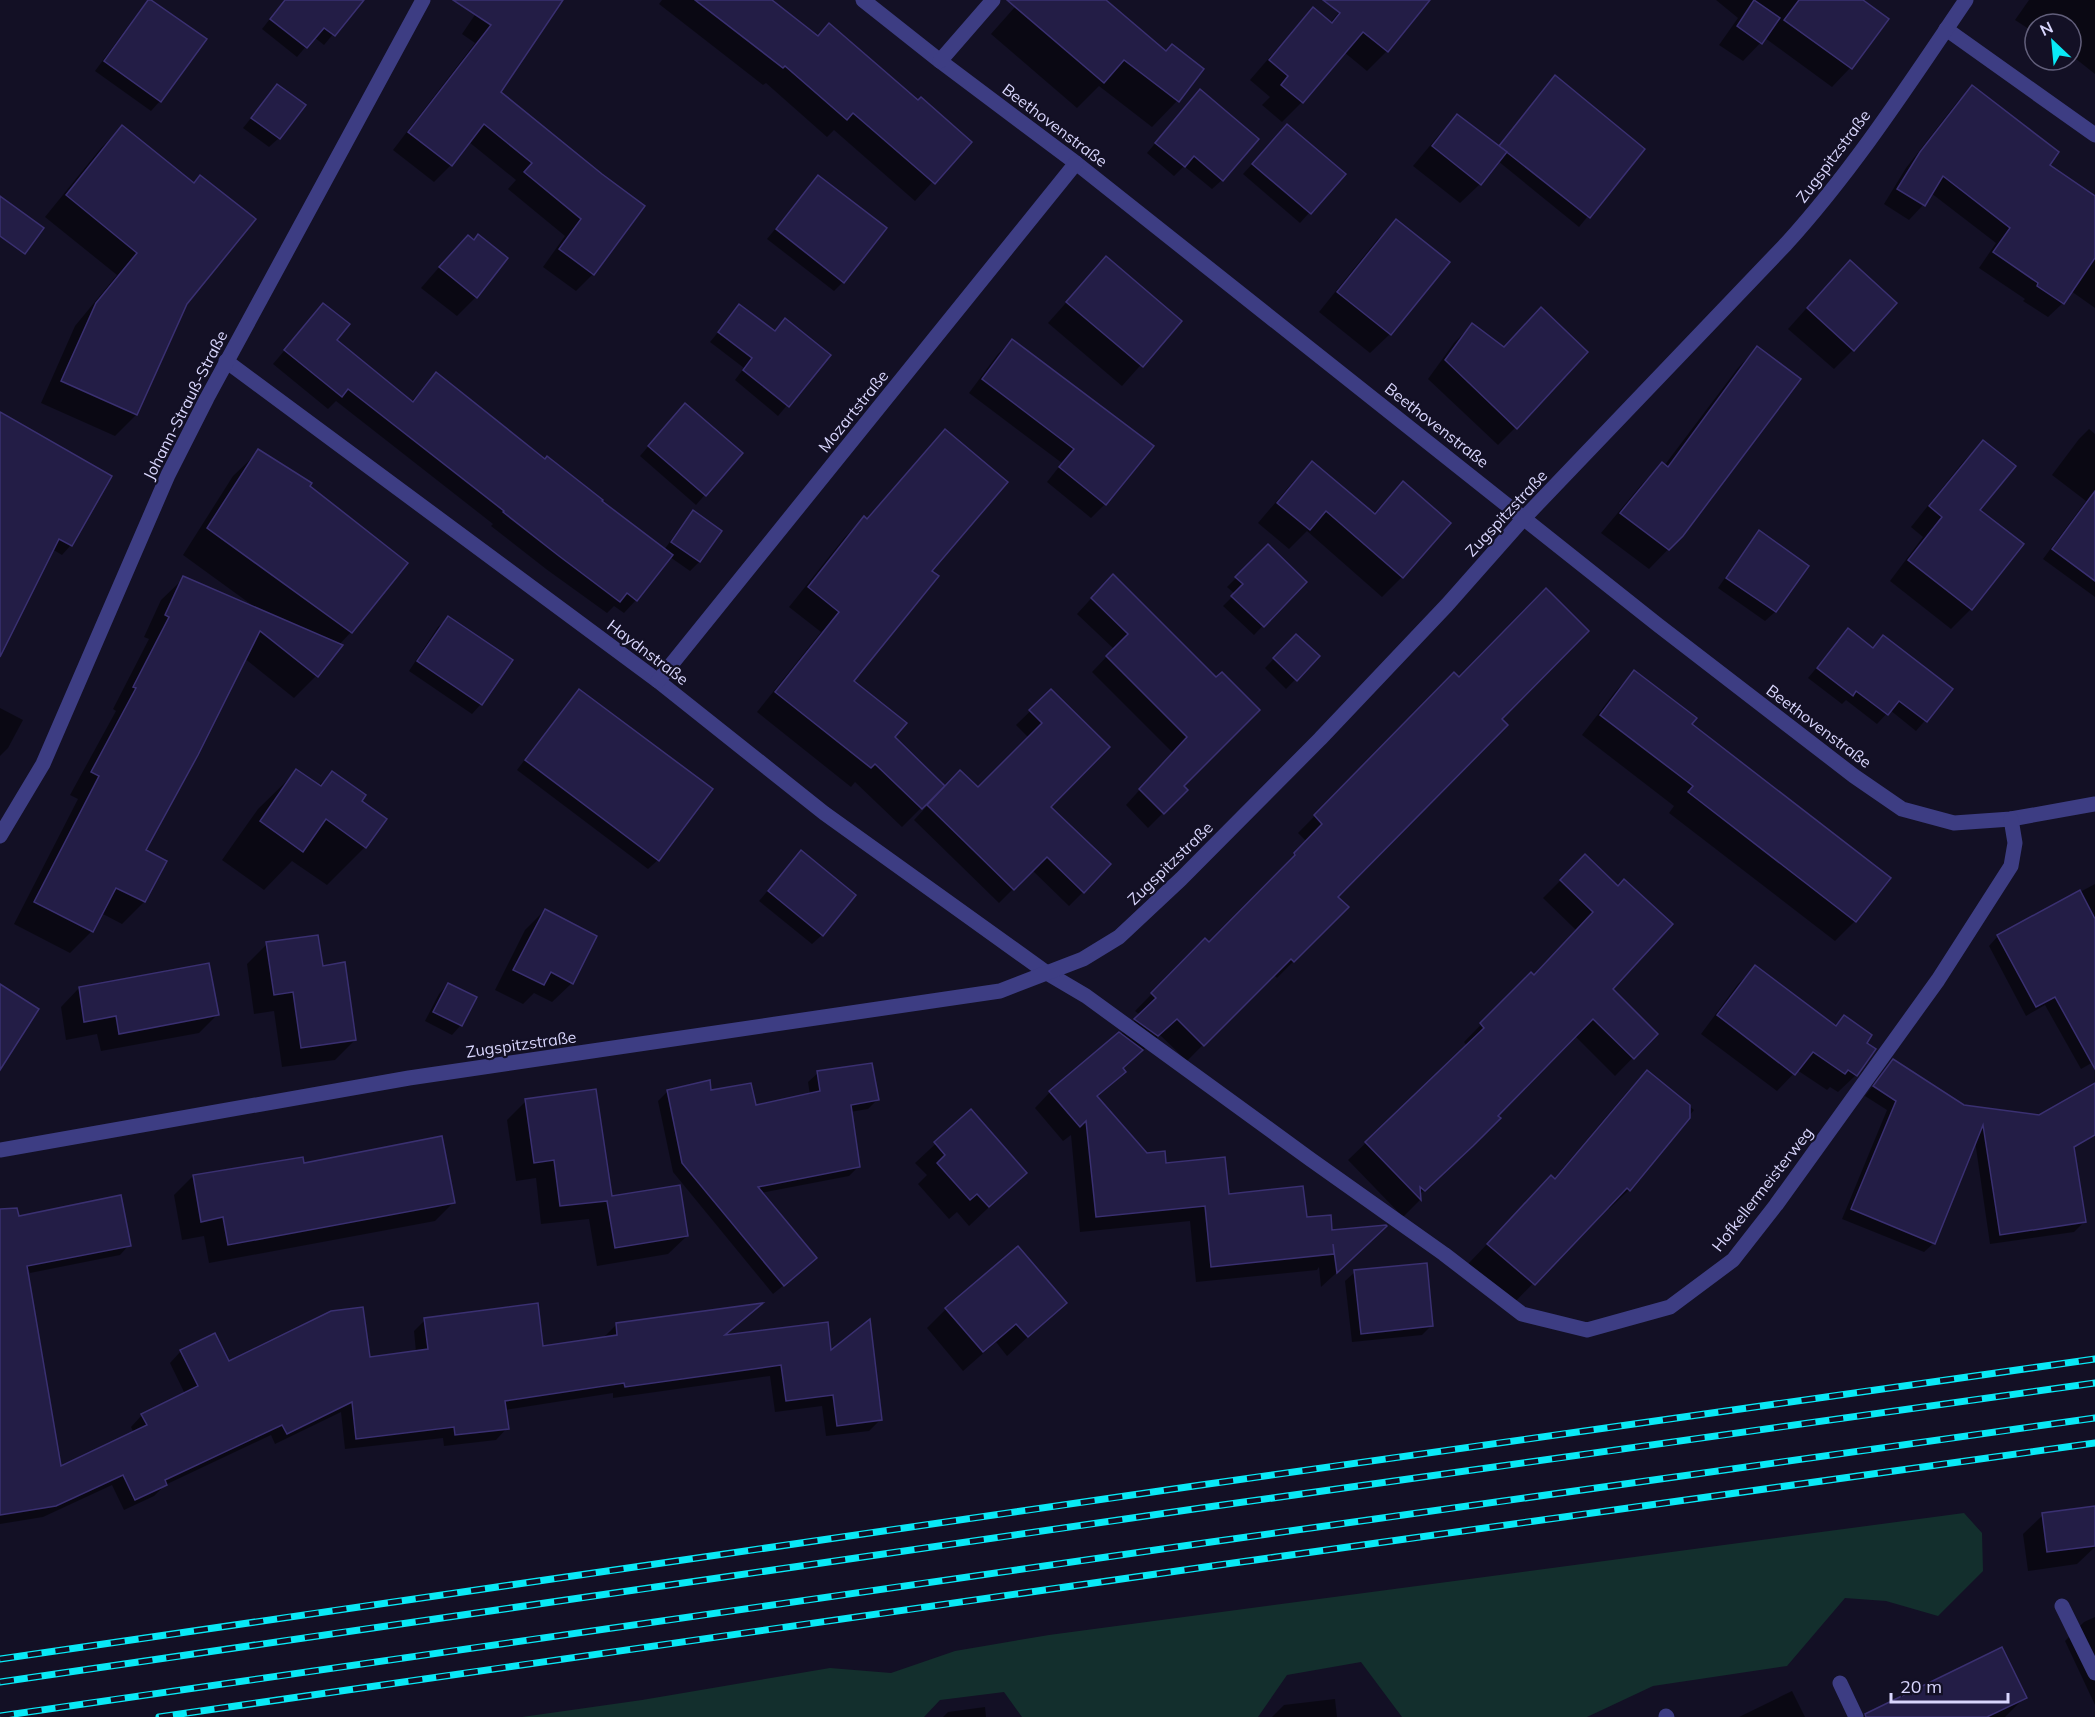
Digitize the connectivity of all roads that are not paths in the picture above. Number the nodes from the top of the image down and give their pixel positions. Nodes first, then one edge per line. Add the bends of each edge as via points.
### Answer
1 (423, 0) edge
2 (863, 0) edge
3 (993, 0) edge
4 (1966, 0) edge
5 (1946, 29) junction
6 (940, 61) junction
7 (2095, 135) edge
8 (1076, 163) junction
9 (226, 361) junction
10 (1524, 518) junction
11 (658, 681) junction
12 (2095, 804) edge
13 (2012, 819) junction
14 (0, 836) edge
15 (1047, 973) junction
16 (0, 1150) edge
17 (2062, 1606) dead end
18 (2095, 1673) edge
19 (1840, 1683) dead end
20 (1856, 1717) edge

1 - 9 street, Johann-Strauß-Straße
2 - 6 street, Beethovenstraße
3 - 6 street
4 - 5 street, Zugspitzstraße
5 - 7 street
5 - 10 street, Zugspitzstraße via 1820,207
6 - 8 street, Beethovenstraße
8 - 10 street, Beethovenstraße
8 - 11 street, Mozartstraße
9 - 11 street, Haydnstraße
9 - 14 street, Johann-Strauß-Straße via 168,475 43,764
10 - 13 street, Beethovenstraße via 1675,639 1902,809 1954,823
10 - 15 street, Zugspitzstraße via 1320,739 1181,879 1119,937 1083,959
11 - 15 street, Haydnstraße via 824,813
12 - 13 street, Beethovenstraße
13 - 15 street, Hofkellermeisterweg via 2011,866 1938,980 1733,1260 1670,1307 1587,1330 1522,1314 1086,996
15 - 16 street, Zugspitzstraße via 1000,991 409,1078
17 - 18 street
19 - 20 street

